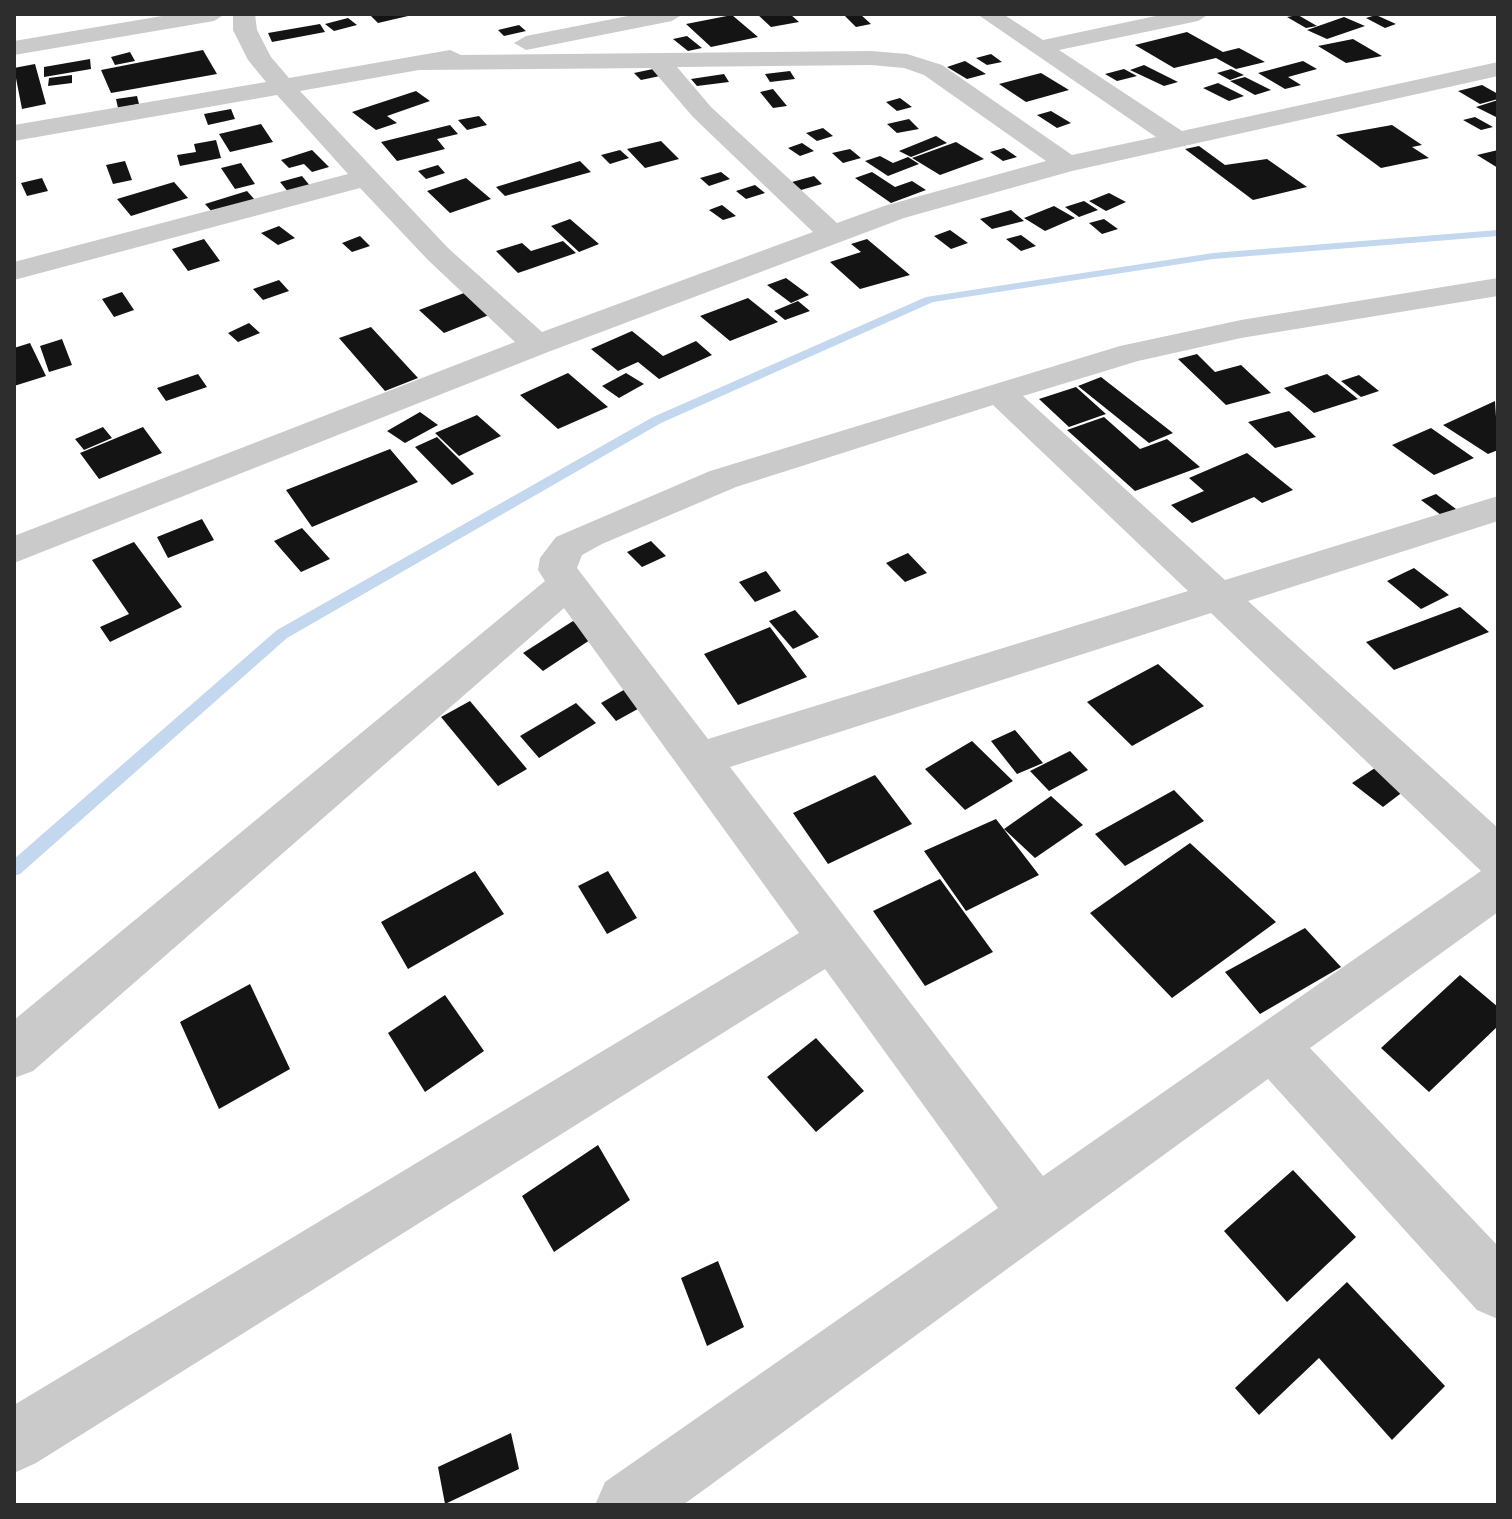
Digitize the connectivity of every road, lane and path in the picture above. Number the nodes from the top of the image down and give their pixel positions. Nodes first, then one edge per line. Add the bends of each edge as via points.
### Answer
1 (66, 14) edge
2 (214, 14) edge
3 (244, 14) edge
4 (672, 14) edge
5 (988, 14) edge
6 (1198, 14) edge
7 (69, 39) junction
8 (1041, 47) junction
9 (14, 48) edge
10 (659, 62) junction
11 (421, 63) junction
12 (1498, 69) edge
13 (285, 85) junction
14 (14, 133) edge
15 (1177, 139) junction
16 (1067, 164) junction
17 (365, 178) junction
18 (830, 233) junction
19 (14, 271) edge
20 (1498, 287) edge
21 (537, 345) junction
22 (999, 392) junction
23 (1498, 508) edge
24 (17, 542) edge
25 (568, 583) junction
26 (1220, 598) junction
27 (698, 760) junction
28 (1498, 857) edge
29 (1498, 885) edge
30 (830, 940) junction
31 (1273, 1046) junction
32 (14, 1053) edge
33 (1037, 1214) junction
34 (1498, 1289) edge
35 (14, 1441) edge
36 (628, 1505) edge

1 - 7 street
2 - 7 street
3 - 13 street via 252,47
4 - 11 street
5 - 8 street
6 - 8 street
7 - 9 street
8 - 15 street
10 - 11 street
10 - 16 street via 871,58 916,63
10 - 18 street via 702,112
11 - 13 street
12 - 15 street
13 - 14 street
13 - 17 street
15 - 16 street
16 - 18 street
17 - 19 street
17 - 21 street
18 - 21 street
20 - 22 street via 1181,340
21 - 24 street
22 - 25 street via 803,452 658,504 569,546 557,570
22 - 26 street
23 - 26 street
25 - 27 street
25 - 32 street
26 - 27 street
26 - 28 street
27 - 30 street
29 - 31 street
30 - 33 street
30 - 35 street
31 - 33 street
31 - 34 street
33 - 36 street

